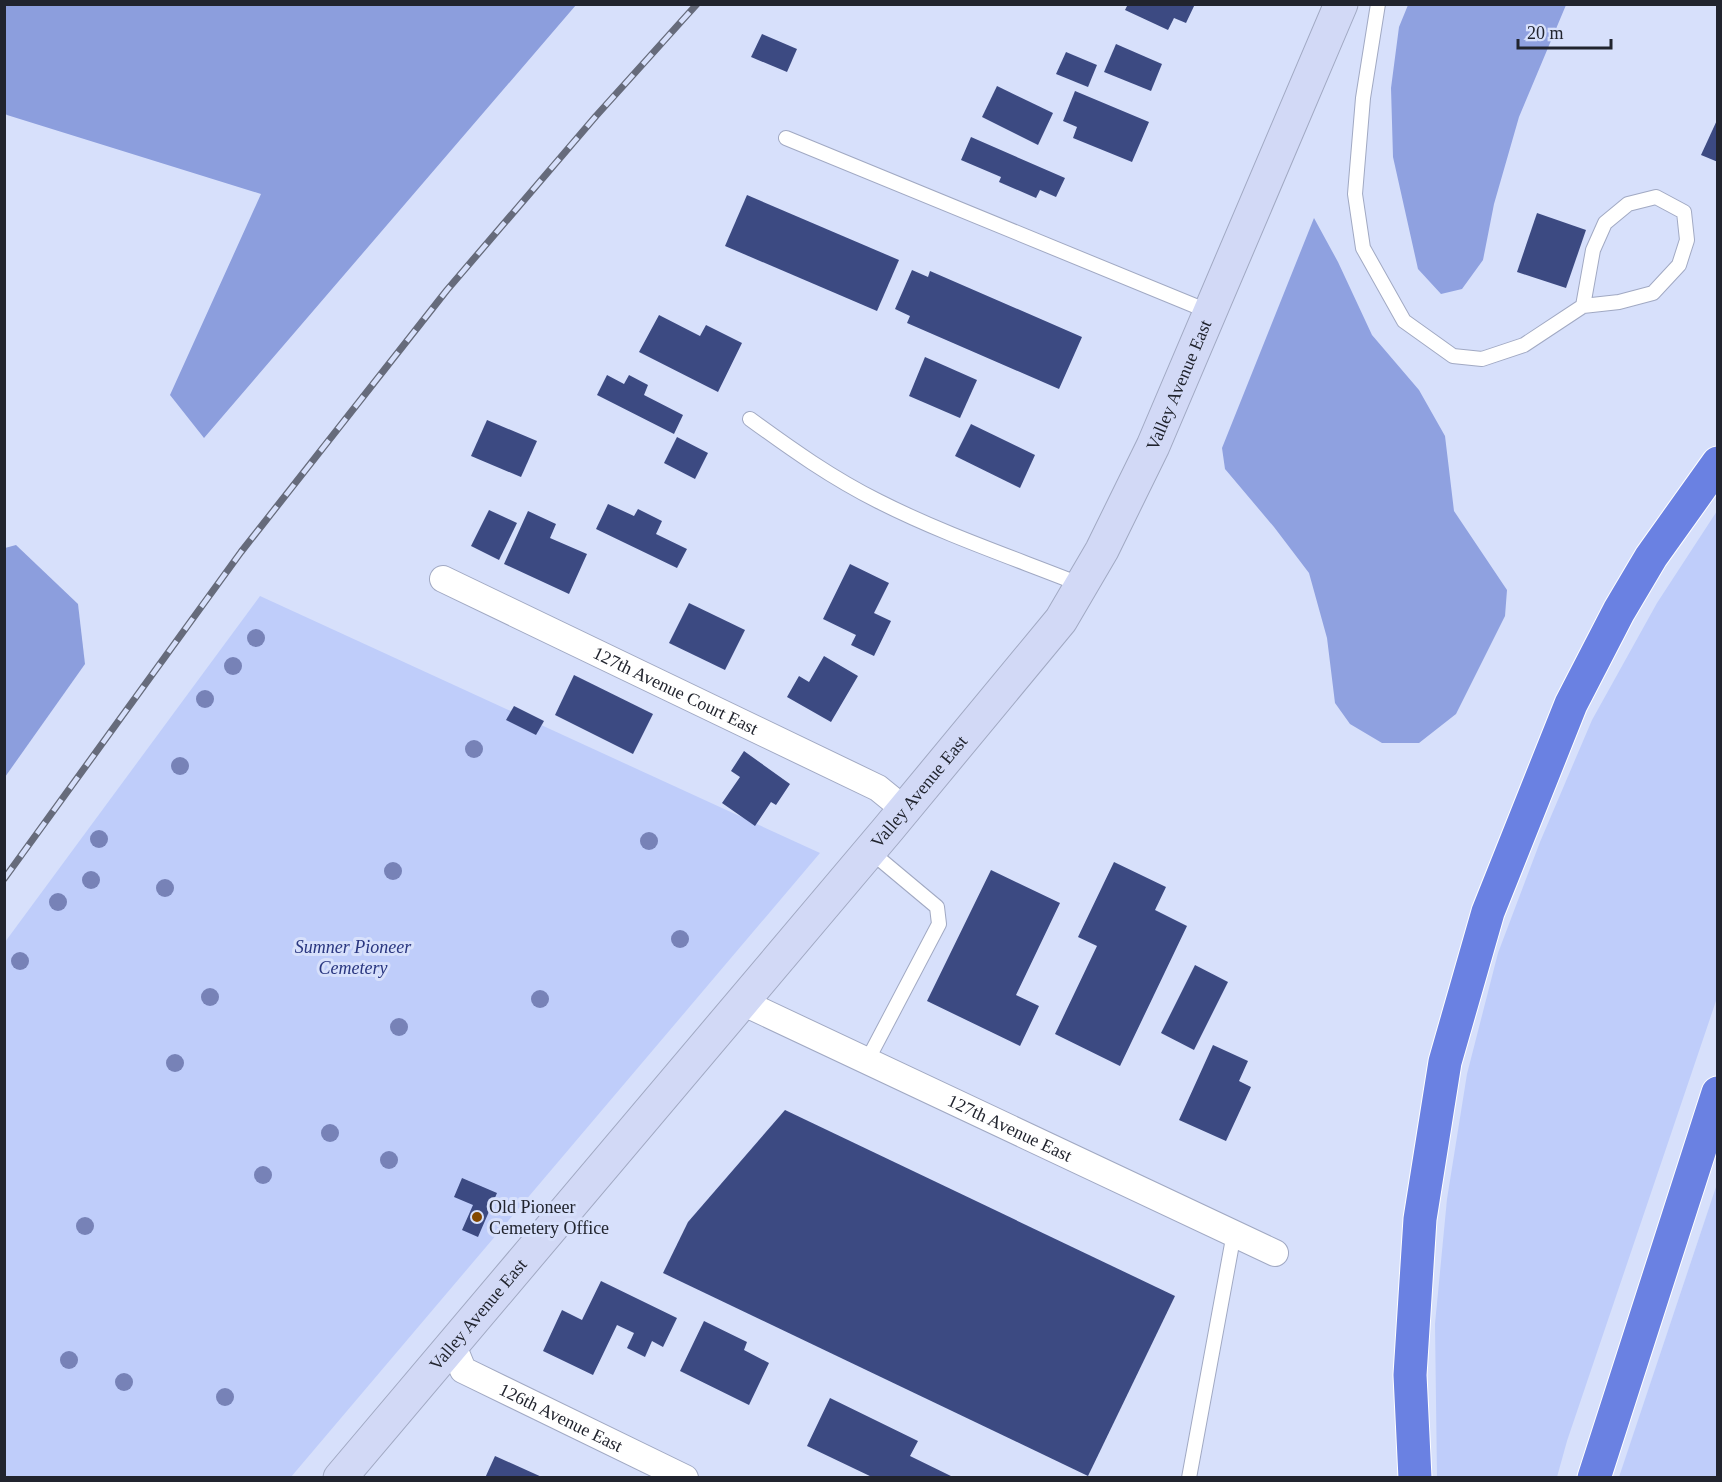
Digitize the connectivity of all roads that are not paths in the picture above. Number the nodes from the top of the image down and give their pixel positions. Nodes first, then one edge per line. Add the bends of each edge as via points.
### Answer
1 (1341, 4) edge
2 (1378, 4) edge
3 (786, 138) dead end
4 (1583, 306) junction
5 (1210, 312) junction
6 (750, 419) dead end
7 (1718, 463) edge
8 (443, 579) dead end
9 (1082, 585) junction
10 (905, 810) junction
11 (870, 851) junction
12 (742, 1002) junction
13 (867, 1061) junction
14 (1718, 1093) edge
15 (1234, 1233) junction
16 (1275, 1253) dead end
17 (452, 1343) junction
18 (340, 1478) edge
19 (686, 1478) edge
20 (1189, 1478) edge
21 (1415, 1478) edge
22 (1594, 1478) edge

1 - 5 main road, Valley Avenue East
2 - 4 lane via 1363,98 1355,194 1363,248 1404,321 1453,356 1482,359 1524,345
3 - 5 lane
4 - 4 lane via 1619,302 1653,292 1679,265 1688,240 1684,212 1656,197 1628,204 1605,223 1593,250
5 - 9 main road, Valley Avenue East via 1153,446
6 - 9 lane via 813,464 878,501
7 - 21 highway via 1651,557 1571,704 1488,912 1445,1062 1420,1218 1410,1376
8 - 10 street, 127th Avenue Court East via 878,788
9 - 10 main road, Valley Avenue East via 1061,620
10 - 11 main road, Valley Avenue East
11 - 12 main road, Valley Avenue East
11 - 13 lane via 937,907 939,924
12 - 13 street, 127th Avenue East
12 - 17 main road, Valley Avenue East
13 - 15 street, 127th Avenue East
14 - 22 highway
15 - 16 street, 127th Avenue East
15 - 20 lane
17 - 18 main road, Valley Avenue East
17 - 19 street, 126th Avenue East via 463,1370

